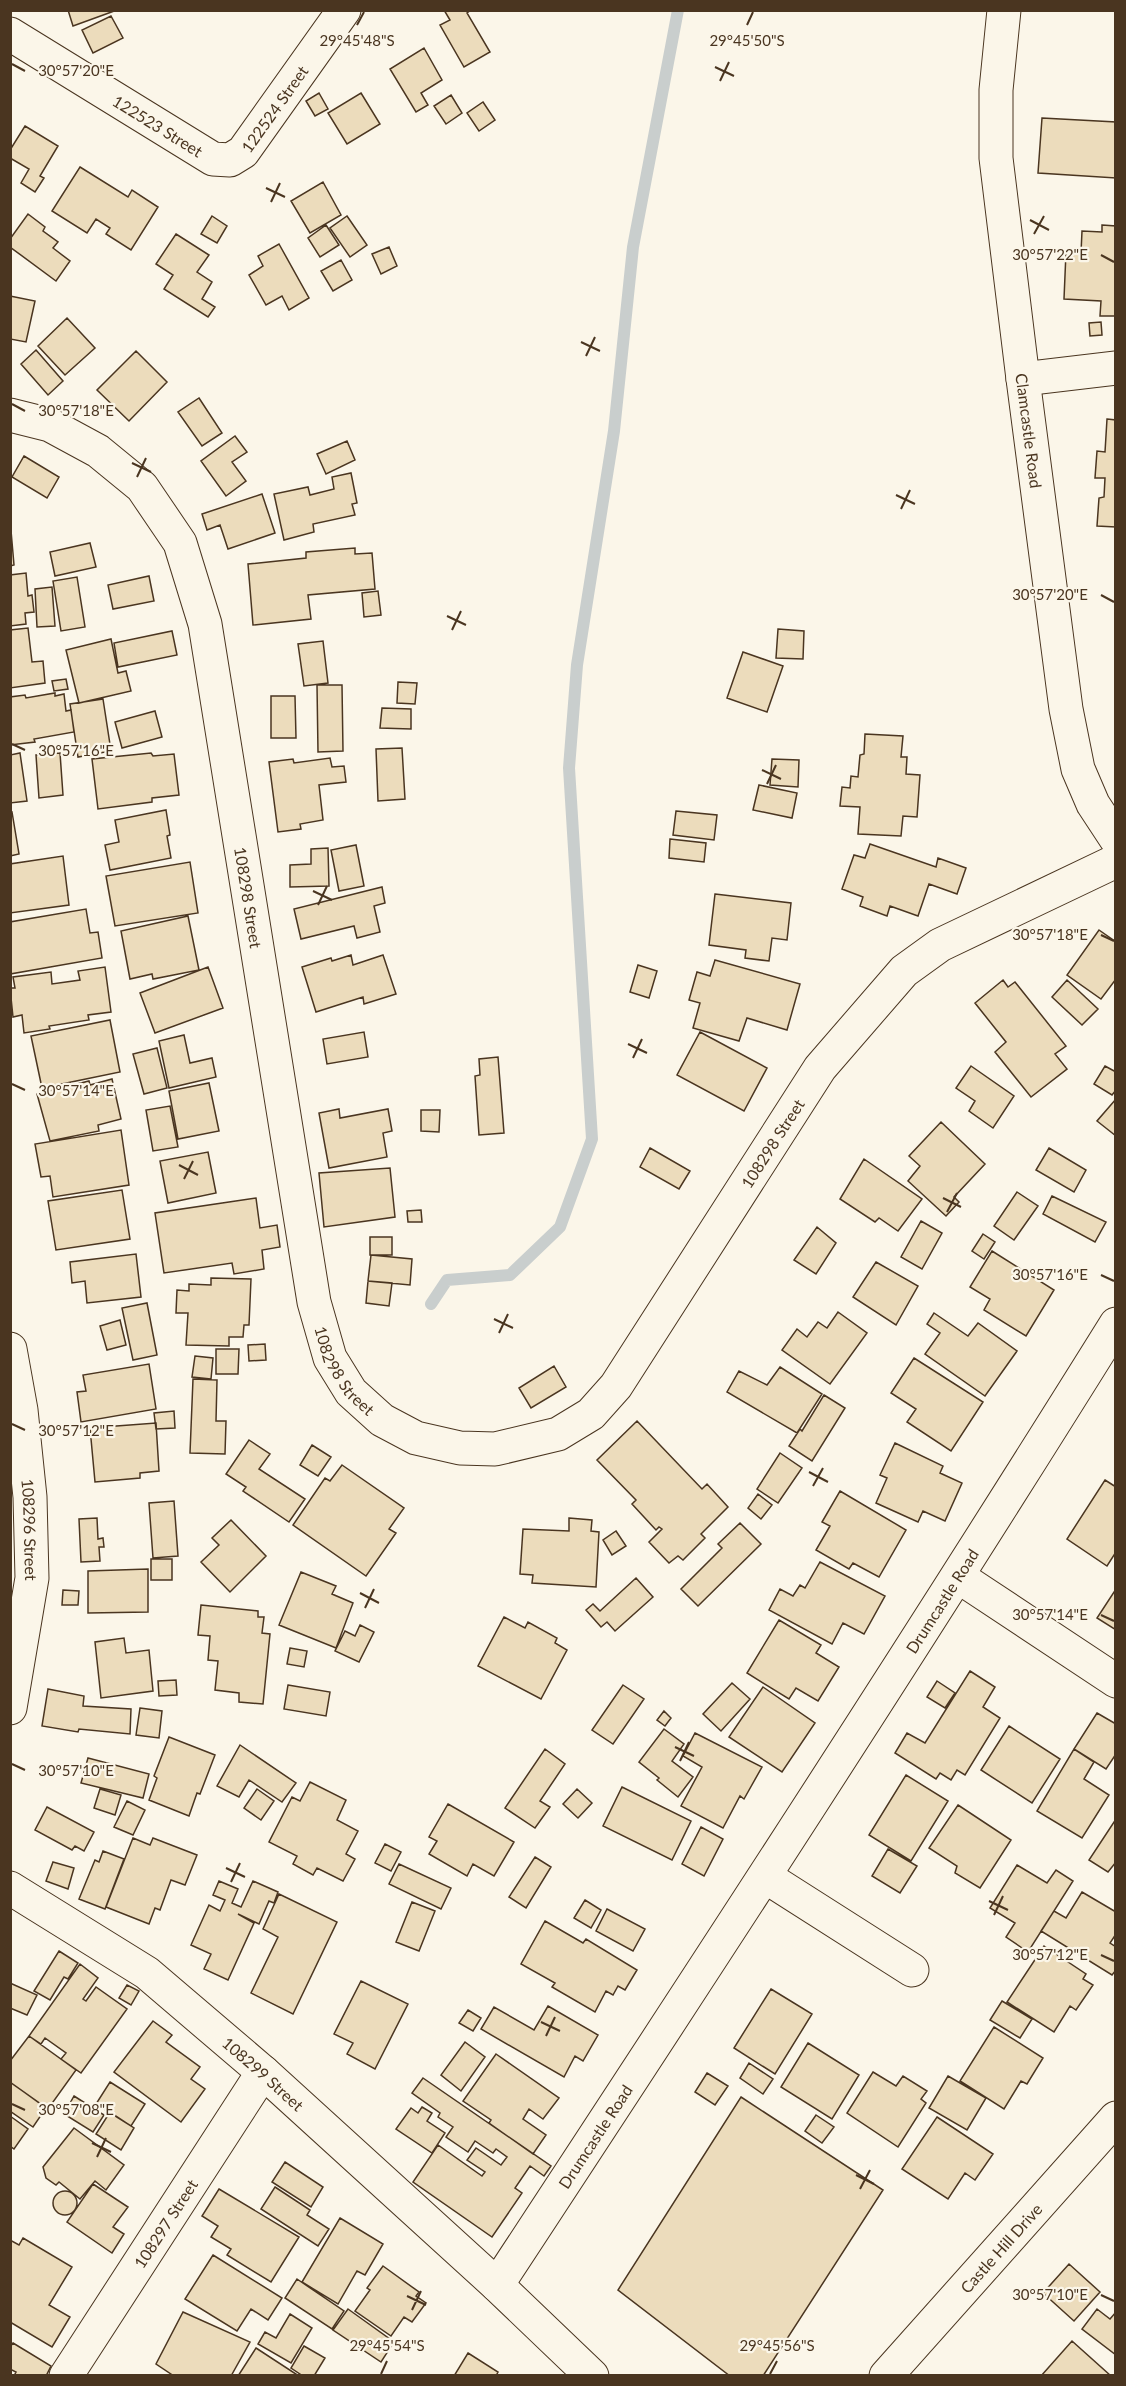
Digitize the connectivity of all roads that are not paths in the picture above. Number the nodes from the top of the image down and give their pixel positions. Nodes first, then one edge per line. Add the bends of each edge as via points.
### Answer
1 (344, 10) edge
2 (1004, 10) edge
3 (10, 34) edge
4 (213, 159) joint
5 (1116, 368) edge
6 (1023, 379) junction
7 (10, 415) edge
8 (1116, 839) edge
9 (1116, 861) edge
10 (1116, 1324) edge
11 (10, 1349) edge
12 (958, 1577) junction
13 (1116, 1681) edge
14 (10, 1708) edge
15 (766, 1876) junction
16 (10, 1888) edge
17 (912, 1970) dead end
18 (263, 2072) junction
19 (1116, 2118) edge
20 (497, 2285) junction
21 (66, 2376) edge
22 (592, 2376) edge
23 (886, 2376) edge

1 - 4 street, 122524 Street via 243,152 230,160
2 - 6 street, Clamcastle Road via 996,90 996,158
3 - 4 street, 122523 Street
5 - 6 street
6 - 8 street, Clamcastle Road via 1066,709 1078,769 1093,804
7 - 9 street, 108298 Street via 51,425 98,451 141,487 180,543 205,624 314,1302 330,1358 351,1392 382,1420 416,1438 460,1448 495,1449 558,1434 591,1414 616,1386 820,1068 904,971 940,945
10 - 12 street, Drumcastle Road
11 - 14 street, 108296 Street via 30,1497 32,1578
12 - 13 street
12 - 15 street, Drumcastle Road
15 - 17 street
15 - 20 street, Drumcastle Road
16 - 18 street, 108299 Street via 147,1973
18 - 20 street, 108299 Street
18 - 21 street, 108297 Street
19 - 23 street, Castle Hill Drive
20 - 22 street

